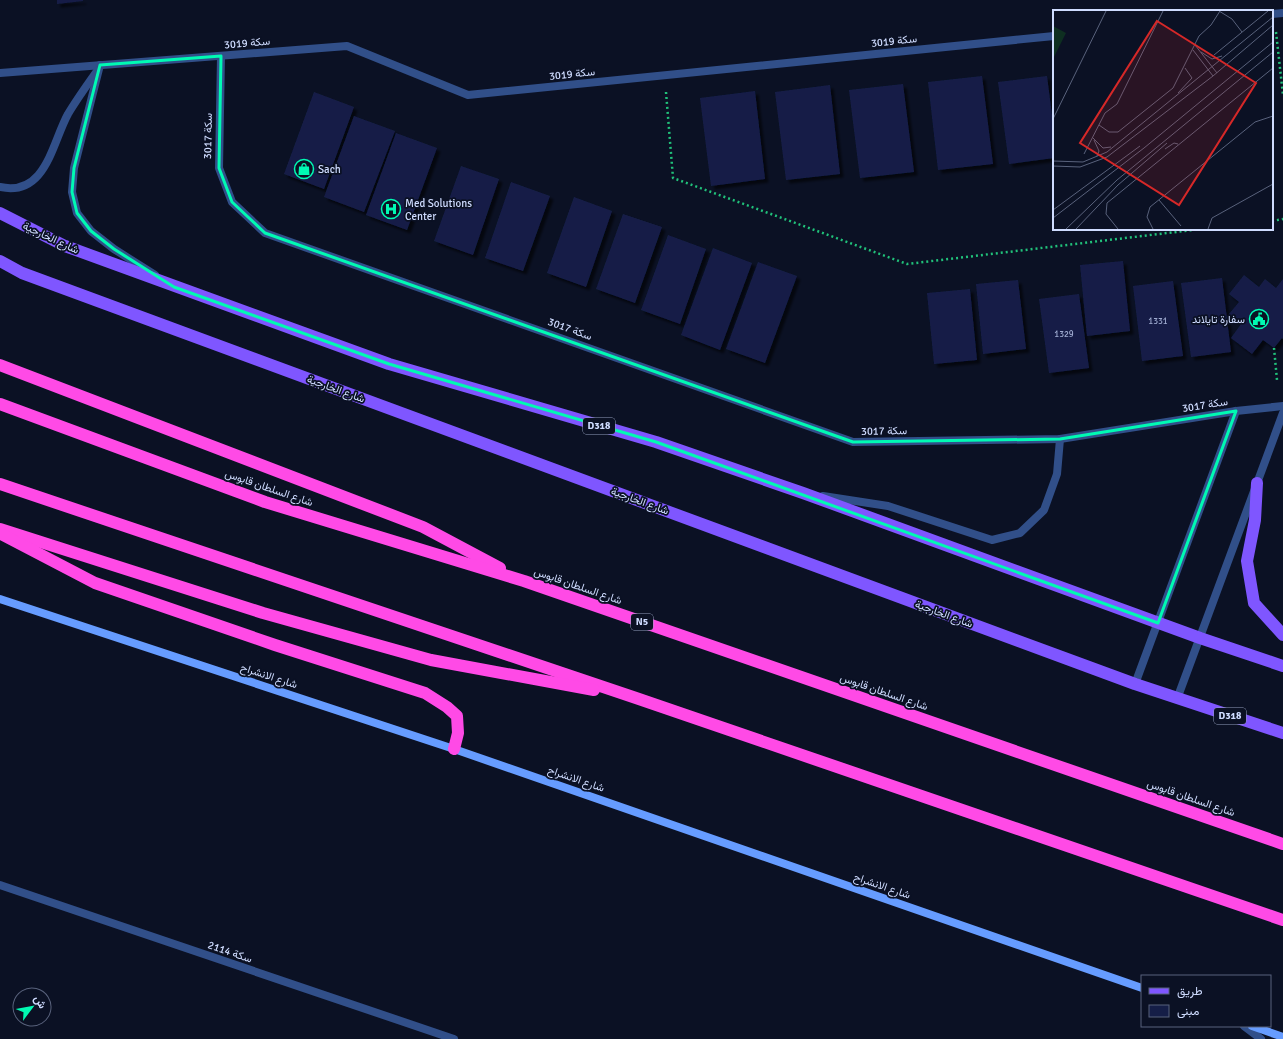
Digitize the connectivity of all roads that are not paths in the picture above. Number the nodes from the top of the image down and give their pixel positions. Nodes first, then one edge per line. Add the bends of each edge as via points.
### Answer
1 (1053, 36) edge
2 (221, 56) junction
3 (100, 65) junction
4 (0, 73) edge
5 (0, 187) edge
6 (0, 213) edge
7 (0, 261) edge
8 (174, 287) junction
9 (0, 365) edge
10 (0, 404) edge
11 (1283, 406) edge
12 (1236, 411) junction
13 (1283, 413) edge
14 (1060, 439) junction
15 (1257, 483) junction
16 (0, 484) edge
17 (803, 493) junction
18 (0, 529) edge
19 (0, 534) edge
20 (524, 581) junction
21 (0, 599) edge
22 (1158, 623) junction
23 (1283, 635) edge
24 (1200, 638) junction
25 (1283, 666) edge
26 (1135, 684) junction
27 (636, 698) junction
28 (1177, 699) junction
29 (1283, 733) edge
30 (454, 749) junction
31 (1283, 844) edge
32 (0, 885) edge
33 (1283, 920) edge
34 (1141, 988) edge
35 (1245, 1027) edge
36 (1255, 1027) edge
37 (1283, 1037) edge
38 (454, 1039) edge
39 (1260, 1039) edge

1 - 2 street, سكة 3019 via 468,95 347,46
2 - 3 street, سكة 3019
2 - 14 street, سكة 3017 via 219,168 232,202 265,233 853,442
3 - 4 street, سكة 3019
3 - 5 street via 68,115 45,167 34,180 19,187
3 - 8 street via 74,168 72,192 77,213 91,231 114,250
6 - 8 main road, شارع الخارجية / D318 via 65,246
7 - 26 main road, شارع الخارجية / D318 via 22,273
8 - 17 main road, شارع الخارجية / D318 via 389,364 656,442
9 - 20 highway via 423,527
10 - 20 highway, شارع السلطان قابوس / N5 via 265,502
11 - 12 street, سكة 3017
12 - 14 street, سكة 3017
12 - 22 street
13 - 15 street
14 - 17 street via 1057,474 1044,510 1020,534 992,540 888,506
15 - 23 main road via 1255,520 1247,561 1254,603
15 - 24 street
16 - 27 highway
17 - 22 main road, شارع الخارجية / D318
18 - 27 highway via 263,613 431,660
19 - 30 highway via 95,583 425,693 457,716 458,733
20 - 31 highway, شارع السلطان قابوس / N5
21 - 30 street, شارع الانشراح
22 - 24 main road, شارع الخارجية / D318
22 - 26 street
24 - 25 main road, شارع الخارجية / D318
24 - 28 street
26 - 28 main road, شارع الخارجية / D318
27 - 33 highway
28 - 29 main road, شارع الخارجية / D318
30 - 34 street, شارع الانشراح
32 - 38 street, سكة 2114
35 - 39 street
36 - 37 street

